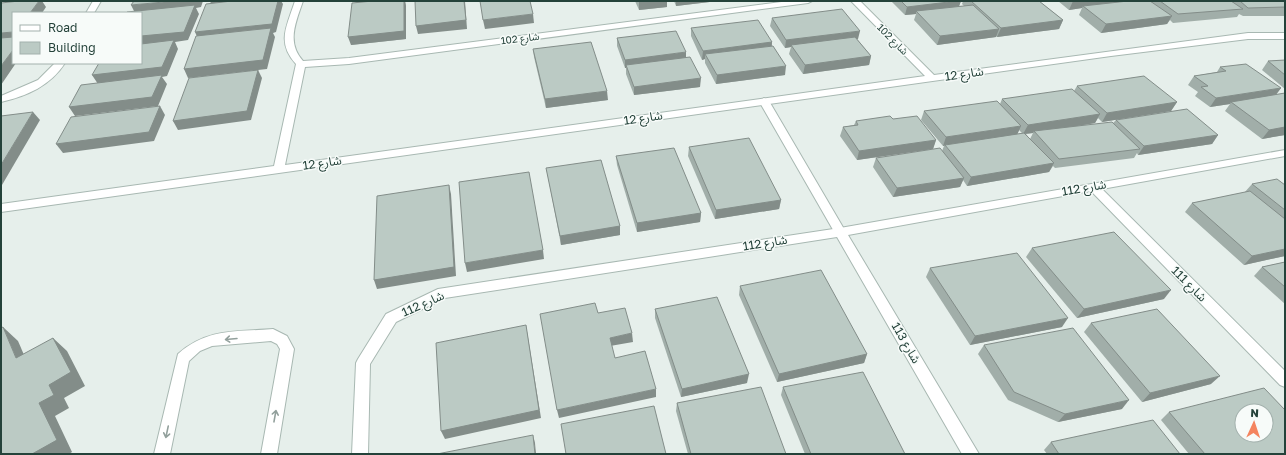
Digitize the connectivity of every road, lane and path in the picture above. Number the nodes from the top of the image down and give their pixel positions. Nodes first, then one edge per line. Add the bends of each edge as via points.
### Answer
1 (97, 1) edge
2 (299, 1) edge
3 (808, 1) edge
4 (855, 1) edge
5 (91, 12) edge
6 (1285, 36) edge
7 (59, 64) edge
8 (301, 64) junction
9 (932, 78) junction
10 (1, 99) edge
11 (764, 101) junction
12 (1285, 153) edge
13 (279, 169) junction
14 (1093, 187) junction
15 (1, 208) edge
16 (840, 232) junction
17 (1285, 381) edge
18 (162, 454) edge
19 (269, 454) edge
20 (360, 454) edge
21 (971, 454) edge

1 - 5 street
2 - 8 street via 287,42 290,52
3 - 8 street, شارع 102 via 349,61
4 - 9 street, شارع 102
6 - 9 street, شارع 12 via 1248,36
7 - 10 street via 35,88
8 - 13 street
9 - 11 street, شارع 12
11 - 13 street, شارع 12
11 - 16 street, شارع 113
12 - 14 street, شارع 112
13 - 15 street, شارع 12
14 - 16 street, شارع 112
14 - 17 street, شارع 111
16 - 20 street, شارع 112 via 443,293 391,318 363,363
16 - 21 street, شارع 113
19 -> 18 street via 287,348 282,340 273,335 210,340 195,347 184,358

